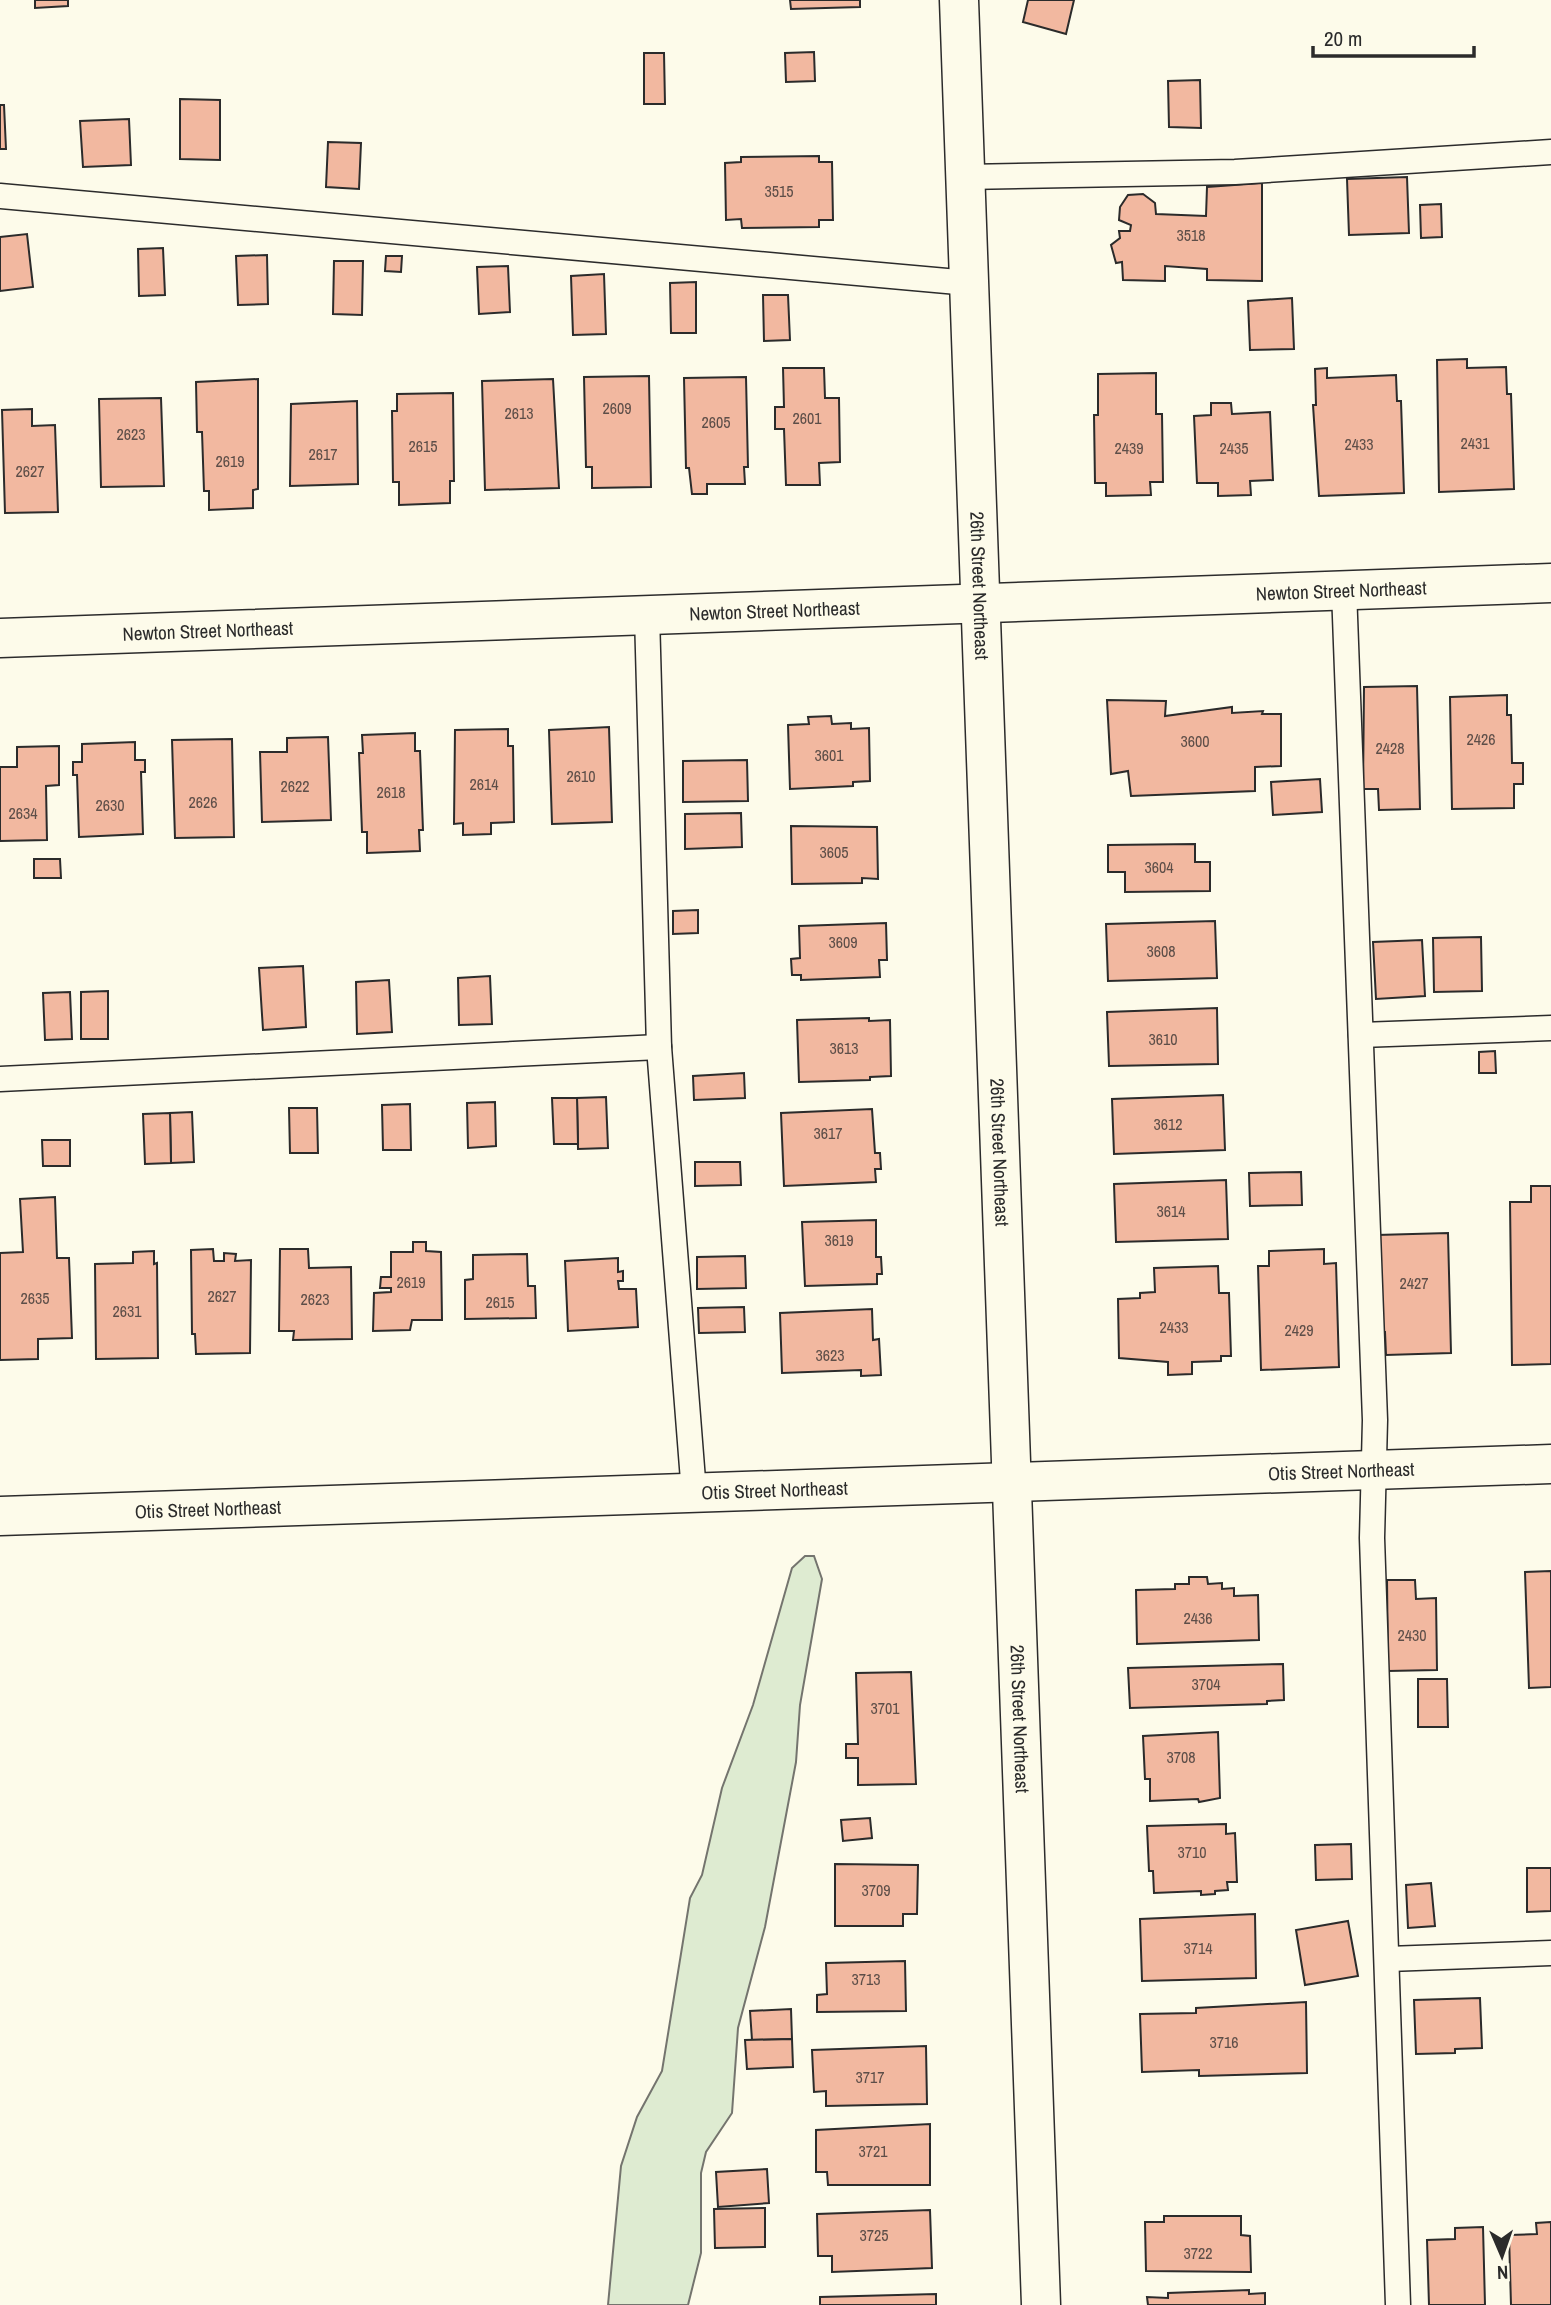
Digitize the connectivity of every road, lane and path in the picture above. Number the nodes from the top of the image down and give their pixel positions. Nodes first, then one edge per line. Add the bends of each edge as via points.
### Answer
1 (958, 0) edge
2 (1551, 152) edge
3 (965, 177) junction
4 (0, 196) edge
5 (969, 283) junction
6 (1551, 583) edge
7 (1344, 590) junction
8 (980, 604) junction
9 (647, 615) junction
10 (0, 638) edge
11 (1551, 1028) edge
12 (1361, 1035) junction
13 (659, 1047) junction
14 (0, 1079) edge
15 (1551, 1464) edge
16 (1373, 1470) junction
17 (1011, 1482) junction
18 (694, 1493) junction
19 (0, 1516) edge
20 (1551, 1953) edge
21 (1388, 1959) junction
22 (1041, 2305) edge
23 (1398, 2305) edge

1 - 3 street, 26th Street Northeast
2 - 3 lane via 1235,172
3 - 5 street, 26th Street Northeast
4 - 5 lane
5 - 8 street, 26th Street Northeast
6 - 7 street, Newton Street Northeast
7 - 8 street, Newton Street Northeast
7 - 12 lane
8 - 9 street, Newton Street Northeast
8 - 17 street, 26th Street Northeast
9 - 10 street, Newton Street Northeast
9 - 13 lane
11 - 12 lane
12 - 16 lane
13 - 14 lane
13 - 18 lane
15 - 16 street, Otis Street Northeast
16 - 17 street, Otis Street Northeast
16 - 21 lane
17 - 18 street, Otis Street Northeast
17 - 22 street, 26th Street Northeast
18 - 19 street, Otis Street Northeast
20 - 21 lane
21 - 23 lane

